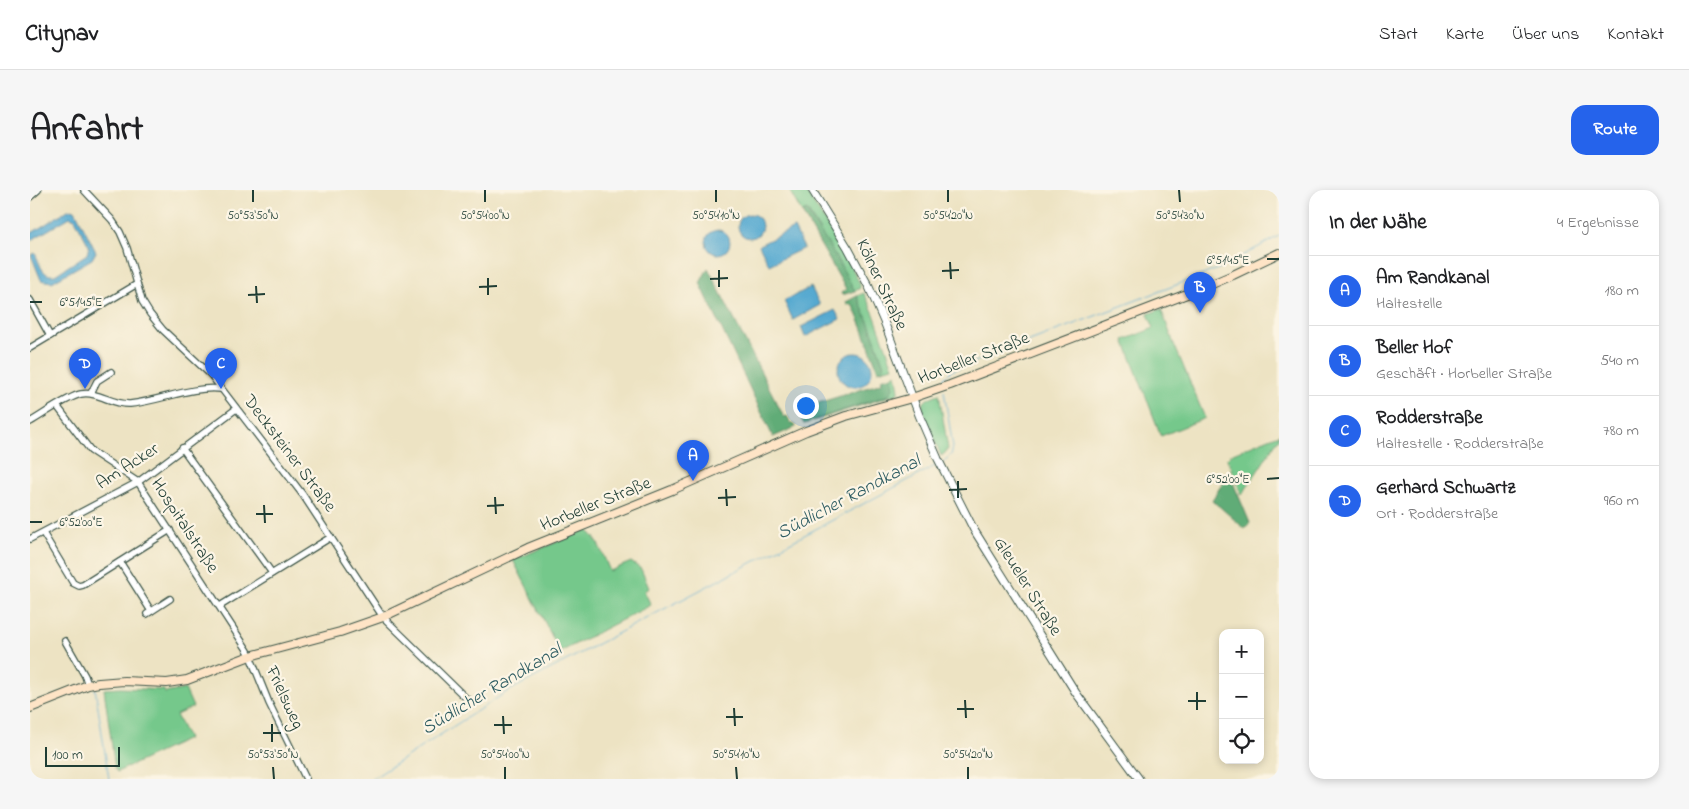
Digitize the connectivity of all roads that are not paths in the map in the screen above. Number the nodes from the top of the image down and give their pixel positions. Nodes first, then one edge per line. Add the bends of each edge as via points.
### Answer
1 (38, 190) edge
2 (84, 190) edge
3 (812, 190) edge
4 (30, 197) edge
5 (1279, 253) edge
6 (137, 284) junction
7 (30, 300) edge
8 (50, 336) junction
9 (30, 348) edge
10 (110, 372) dead end
11 (211, 375) junction
12 (203, 388) junction
13 (221, 389) junction
14 (91, 393) junction
15 (912, 398) junction
16 (57, 406) junction
17 (236, 409) junction
18 (30, 422) edge
19 (182, 448) junction
20 (138, 482) junction
21 (170, 530) junction
22 (43, 533) junction
23 (331, 537) junction
24 (30, 539) edge
25 (120, 562) junction
26 (272, 573) junction
27 (170, 599) dead end
28 (220, 606) junction
29 (383, 617) junction
30 (65, 641) dead end
31 (250, 656) junction
32 (88, 685) junction
33 (471, 703) dead end
34 (30, 708) edge
35 (306, 779) edge
36 (1139, 779) edge

1 - 4 street
2 - 6 street, Decksteiner Straße via 120,232
3 - 15 street, Kölner Straße via 869,287
5 - 15 main road, Horbeller Straße via 1205,287
6 - 8 street
6 - 11 street, Decksteiner Straße via 142,301 154,319
7 - 8 street
8 - 9 street
10 - 14 street via 97,381
11 - 12 street
11 - 13 street, Decksteiner Straße
12 - 13 street
12 - 14 street via 128,404 109,401
13 - 17 street, Decksteiner Straße
14 - 16 street via 73,397
15 - 29 main road, Horbeller Straße via 806,430 672,490 528,548
15 - 36 street, Gleueler Straße via 942,469 974,530 1064,675
16 - 18 street
16 - 20 street, Hospitalstraße via 91,451
17 - 19 street, Am Acker
17 - 23 street, Decksteiner Straße
19 - 20 street, Am Acker
19 - 26 street
20 - 21 street, Hospitalstraße
20 - 22 street, Am Acker
21 - 25 street
21 - 28 street, Hospitalstraße
22 - 24 street, Am Acker
22 - 25 street via 75,584 83,585
23 - 26 street
23 - 29 street, Decksteiner Straße
25 - 27 street via 149,612
26 - 28 street
28 - 31 street, Hospitalstraße
29 - 31 main road, Horbeller Straße
29 - 33 street, Decksteiner Straße
30 - 32 street
31 - 32 main road, Horbeller Straße via 187,680 167,683 112,681
31 - 35 street, Frielsweg
32 - 34 main road, Horbeller Straße

